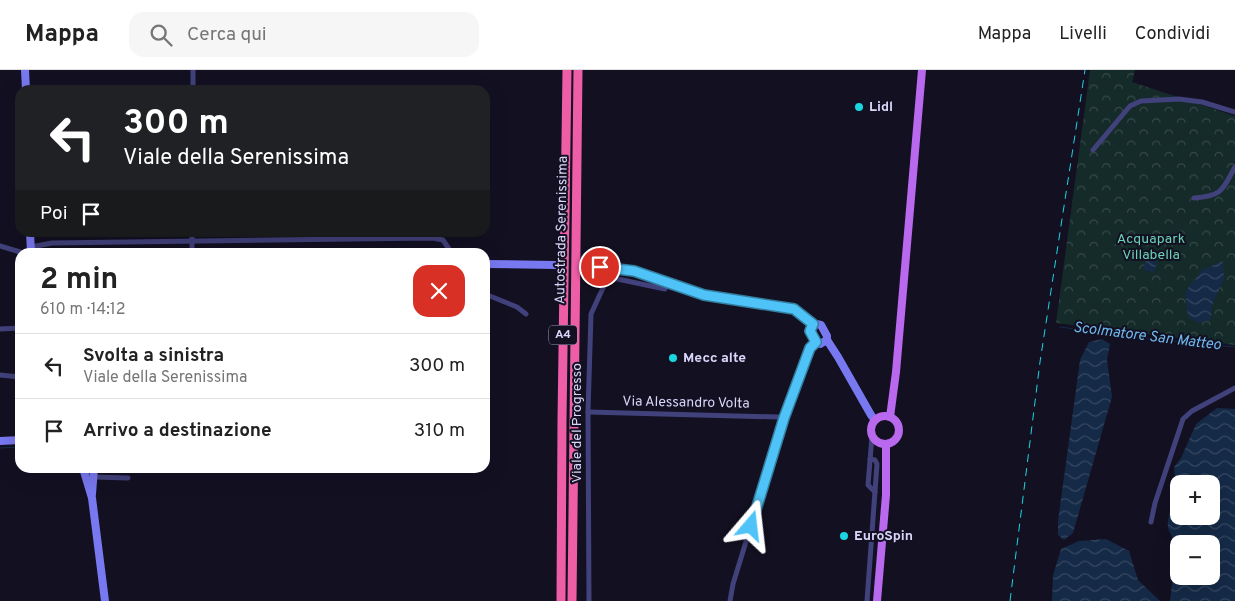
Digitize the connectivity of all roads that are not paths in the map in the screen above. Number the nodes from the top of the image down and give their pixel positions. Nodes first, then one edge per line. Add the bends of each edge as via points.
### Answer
1 (26, 70) edge
2 (193, 70) edge
3 (567, 70) edge
4 (922, 70) edge
5 (579, 73) edge
6 (26, 85) edge
7 (193, 85) edge
8 (1235, 112) edge
9 (1093, 150) dead end
10 (1235, 167) edge
11 (1194, 198) dead end
12 (192, 237) edge
13 (192, 242) junction
14 (0, 246) edge
15 (34, 248) edge
16 (192, 248) edge
17 (449, 248) edge
18 (15, 250) edge
19 (490, 264) edge
20 (555, 265) dead end
21 (583, 266) dead end
22 (665, 289) dead end
23 (490, 296) edge
24 (526, 314) dead end
25 (813, 324) junction
26 (15, 328) edge
27 (0, 329) edge
28 (826, 340) junction
29 (816, 342) junction
30 (0, 375) edge
31 (15, 376) edge
32 (1235, 388) edge
33 (588, 412) junction
34 (784, 418) junction
35 (890, 418) junction
36 (876, 420) junction
37 (872, 436) junction
38 (15, 440) edge
39 (0, 441) edge
40 (886, 444) junction
41 (87, 473) edge
42 (92, 473) edge
43 (90, 476) junction
44 (128, 478) dead end
45 (1151, 522) dead end
46 (105, 601) edge
47 (561, 601) edge
48 (572, 601) edge
49 (589, 601) edge
50 (730, 601) edge
51 (867, 601) edge
52 (877, 601) edge

1 - 6 street
2 - 7 street
3 - 47 highway, Autostrada Serenissima / A4
4 - 35 main road
5 - 48 highway, Autostrada Serenissima / A4
8 - 9 street via 1179,99 1141,101 1130,106
10 - 11 street via 1222,190 1213,197
12 - 13 street
13 - 15 street via 52,243
13 - 16 street
13 - 17 street via 439,238
14 - 18 street
19 - 20 street
21 - 25 street via 634,271 704,295 794,309
22 - 33 street, Viale del Progresso via 608,277 591,314
23 - 24 street
25 - 28 street via 821,326
25 - 29 street via 810,331
26 - 27 street
28 - 29 street via 820,344
28 - 36 street
29 - 34 street via 810,348
30 - 31 street
32 - 45 street via 1192,411 1184,419
33 - 34 street, Via Alessandro Volta
33 - 49 street, Viale del Progresso
34 - 50 street
35 - 36 main road
35 - 40 main road via 895,421 898,431 894,440
36 - 37 main road via 871,429
37 - 40 main road
37 - 51 street via 870,459 876,460 877,464
38 - 39 street
40 - 52 main road
41 - 43 street
42 - 43 street
43 - 44 street
43 - 46 street

